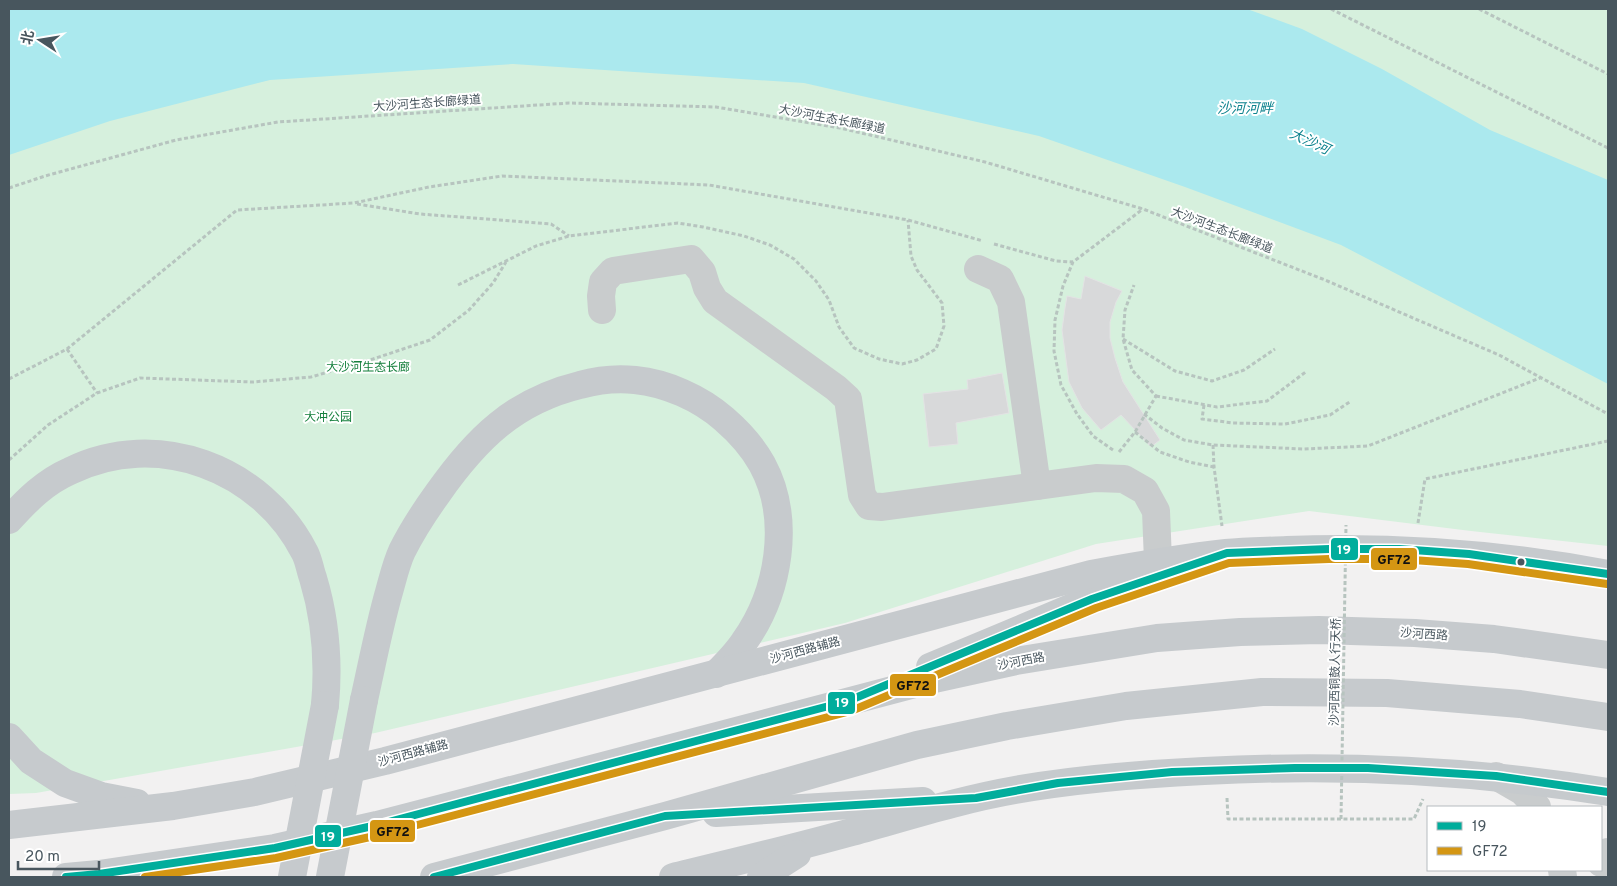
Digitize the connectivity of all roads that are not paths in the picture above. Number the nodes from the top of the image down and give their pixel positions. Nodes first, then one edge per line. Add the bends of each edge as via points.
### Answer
1 (978, 269) dead end
2 (602, 310) dead end
3 (1037, 486) junction
4 (9, 520) edge
5 (1225, 540) junction
6 (1158, 562) junction
7 (1608, 574) edge
8 (1608, 655) edge
9 (716, 674) junction
10 (848, 701) junction
11 (1608, 717) edge
12 (9, 737) edge
13 (1496, 776) junction
14 (1608, 792) edge
15 (976, 798) junction
16 (173, 806) junction
17 (1536, 806) edge
18 (665, 816) junction
19 (9, 825) edge
20 (815, 842) junction
21 (66, 877) edge
22 (292, 877) edge
23 (330, 877) edge
24 (434, 877) edge
25 (673, 877) edge
26 (761, 877) edge

1 - 3 street via 1000,280 1011,302
2 - 3 street via 603,282 613,271 691,259 702,272 715,301 848,399 862,495 869,506 882,507
3 - 6 street via 1096,478 1124,479 1144,491 1156,511
4 - 22 main road, bridge via 46,484 70,471 103,459 147,453 174,455 224,472 248,486 285,523 306,554 326,638 328,670 326,705
5 - 6 main road, 沙河西路辅路
5 - 7 main road, 沙河西路辅路 via 1469,554
5 - 10 main road
6 - 9 main road, 沙河西路辅路 via 1090,574
8 - 10 main road, 沙河西路 via 1494,639 1415,633 1240,632 1157,638 1016,661
9 - 16 main road, 沙河西路辅路 via 385,761 255,792
9 - 23 main road, bridge via 745,641 763,608 778,552 777,517 769,481 758,458 742,436 704,404 649,382 604,380 554,392 524,406 490,431 470,451 429,506 402,552 382,618
10 - 21 main road, 沙河西路 via 459,804 294,844
11 - 18 main road via 1520,704 1387,693 1262,692 1207,697 1126,706 917,745
12 - 16 main road via 31,761 65,783 102,796
13 - 14 main road
13 - 15 main road via 1368,768 1236,769 1058,783
13 - 17 street via 1522,791
15 - 18 main road
15 - 20 main road
16 - 19 main road, 沙河西路辅路
18 - 24 main road
20 - 25 main road
20 - 26 main road

